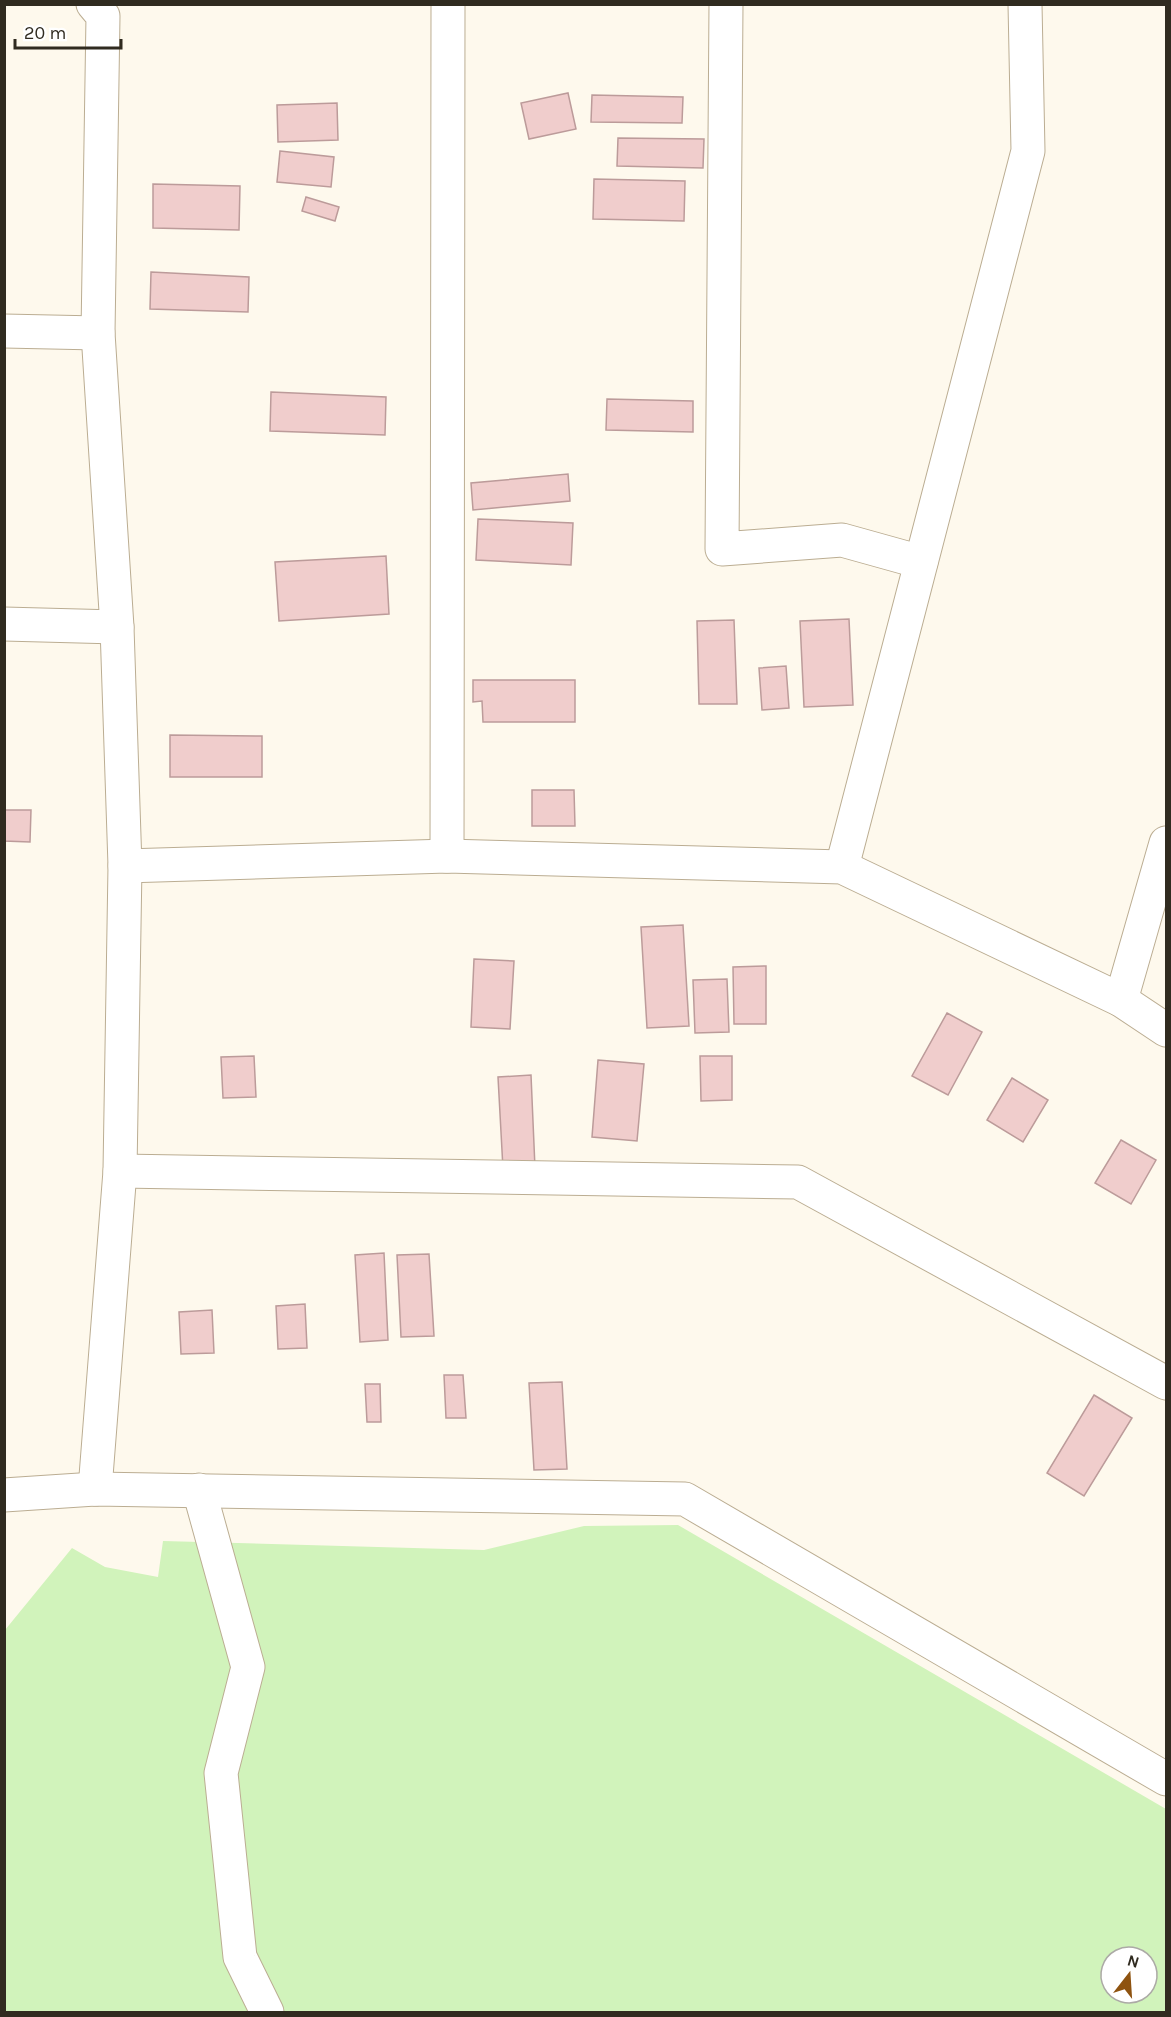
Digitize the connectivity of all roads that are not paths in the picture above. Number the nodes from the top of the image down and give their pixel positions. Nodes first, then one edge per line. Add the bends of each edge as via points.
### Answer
1 (93, 4) edge
2 (448, 4) edge
3 (726, 4) edge
4 (1025, 4) edge
5 (4, 330) edge
6 (98, 333) junction
7 (921, 562) junction
8 (4, 624) edge
9 (117, 627) junction
10 (1167, 843) edge
11 (447, 856) junction
12 (125, 866) junction
13 (842, 867) junction
14 (1121, 1000) junction
15 (1167, 1030) edge
16 (120, 1170) junction
17 (1167, 1383) edge
18 (95, 1488) junction
19 (199, 1490) junction
20 (4, 1495) edge
21 (1167, 1779) edge
22 (267, 2013) edge

1 - 6 street via 103,16
2 - 11 street
3 - 7 street via 722,549 842,540
4 - 7 street via 1028,151
5 - 6 street
6 - 9 street
7 - 13 street
8 - 9 street
9 - 12 street
10 - 14 street
11 - 12 street
11 - 13 street
12 - 16 street
13 - 14 street
14 - 15 street
16 - 17 street via 798,1182
16 - 18 street
18 - 19 street
18 - 20 street
19 - 21 street via 685,1499
19 - 22 street via 249,1667 221,1773 240,1957

